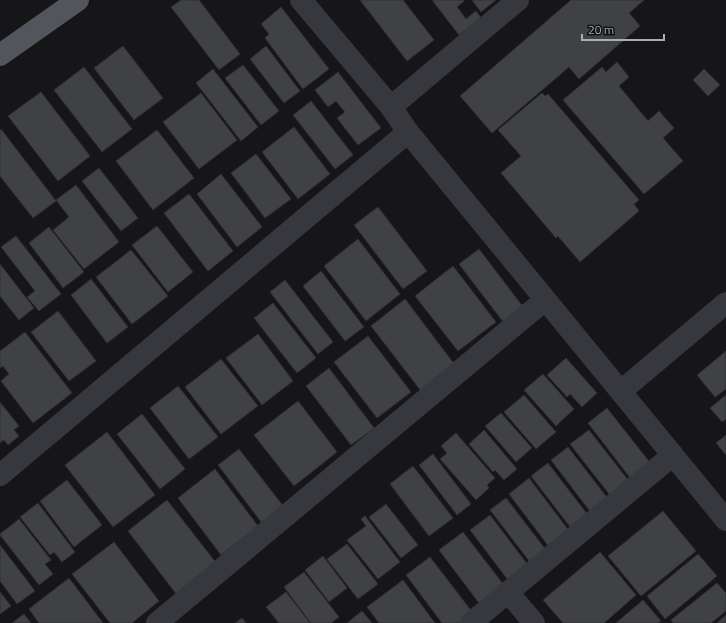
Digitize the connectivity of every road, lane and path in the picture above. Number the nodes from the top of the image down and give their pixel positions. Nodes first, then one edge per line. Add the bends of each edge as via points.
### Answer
1 (78, 0) edge
2 (301, 0) edge
3 (518, 0) edge
4 (0, 55) edge
5 (391, 107) junction
6 (408, 132) junction
7 (545, 300) junction
8 (726, 303) edge
9 (621, 391) junction
10 (673, 455) junction
11 (0, 475) edge
12 (726, 520) edge
13 (508, 592) junction
14 (157, 623) edge
15 (471, 623) edge
16 (534, 623) edge

1 - 4 main road
2 - 5 street
3 - 5 street
5 - 6 street
6 - 7 street
6 - 11 street
7 - 9 street
7 - 14 street
8 - 9 street
9 - 10 street
10 - 12 street
10 - 13 street
13 - 15 street
13 - 16 street

